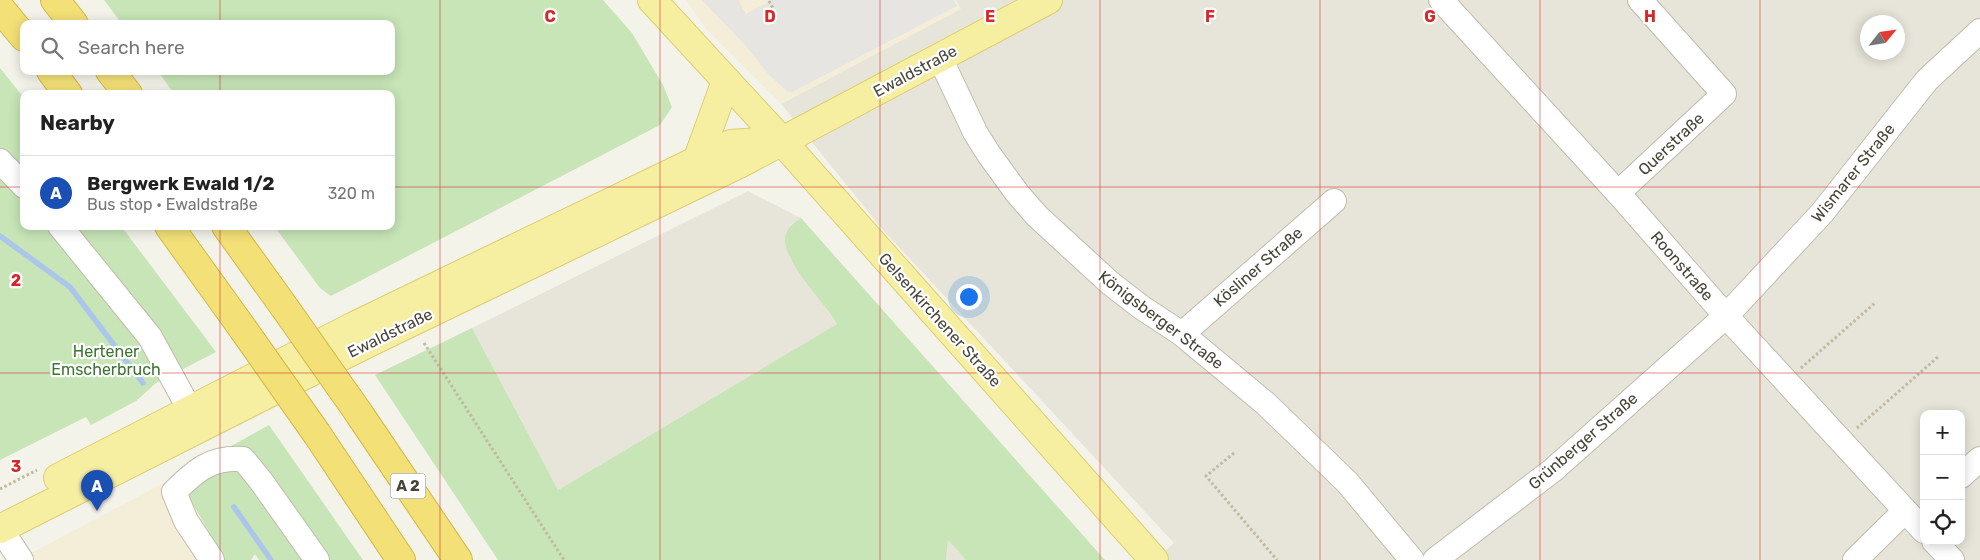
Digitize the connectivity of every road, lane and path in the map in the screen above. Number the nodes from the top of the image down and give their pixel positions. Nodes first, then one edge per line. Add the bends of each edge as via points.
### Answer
1 (55, 0) edge
2 (652, 0) edge
3 (1048, 0) edge
4 (1441, 0) edge
5 (1640, 0) edge
6 (769, 1) edge
7 (0, 8) edge
8 (774, 10) dead end
9 (71, 20) edge
10 (1980, 31) edge
11 (20, 32) edge
12 (940, 58) junction
13 (54, 75) edge
14 (113, 75) edge
15 (726, 81) junction
16 (65, 90) edge
17 (125, 90) edge
18 (781, 140) junction
19 (0, 161) edge
20 (697, 161) junction
21 (20, 182) edge
22 (1618, 193) junction
23 (1334, 201) dead end
24 (63, 230) edge
25 (172, 230) edge
26 (229, 230) edge
27 (1876, 302) dead end
28 (1726, 316) junction
29 (1182, 334) junction
30 (424, 343) dead end
31 (1939, 356) dead end
32 (1786, 381) junction
33 (190, 410) junction
34 (1842, 442) junction
35 (1234, 453) dead end
36 (1980, 459) edge
37 (1965, 472) edge
38 (21, 479) dead end
39 (0, 489) edge
40 (0, 508) edge
41 (1917, 519) edge
42 (0, 528) edge
43 (1938, 545) edge
44 (21, 560) edge
45 (212, 560) edge
46 (317, 560) edge
47 (401, 560) edge
48 (458, 560) edge
49 (564, 560) edge
50 (1154, 560) edge
51 (1277, 560) edge
52 (1412, 560) edge
53 (1435, 560) edge
54 (1854, 560) edge
55 (1952, 560) edge

1 - 9 highway
2 - 15 main road, Gelsenkirchener Straße
3 - 12 main road, Ewaldstraße
4 - 22 street, Roonstraße
5 - 22 street, Querstraße via 1724,94
6 - 8 path
7 - 11 highway
10 - 28 street, Wismarer Straße via 1927,80 1822,213
12 - 18 main road, Ewaldstraße
12 - 29 street, Königsberger Straße via 975,132 1017,193 1110,283
13 - 16 highway
14 - 17 highway
15 - 18 main road, Gelsenkirchener Straße
15 - 20 main road
18 - 20 main road, Ewaldstraße via 731,144
18 - 42 main road, Ewaldstraße via 739,164 358,348
18 - 50 main road, Gelsenkirchener Straße
19 - 21 street
20 - 33 main road, Ewaldstraße via 354,326
22 - 28 street, Roonstraße
23 - 29 street, Kösliner Straße
24 - 33 street via 150,337
25 - 47 highway, bridge via 317,434
26 - 48 highway, A 2, bridge
27 - 32 path
28 - 32 street, Roonstraße
28 - 53 street, Grünberger Straße via 1554,470
29 - 52 street, Königsberger Straße via 1259,398 1332,466
30 - 49 path
31 - 34 path
32 - 34 street, Roonstraße
33 - 40 main road, Ewaldstraße
34 - 41 street, Roonstraße
35 - 51 path via 1206,476
36 - 37 street
38 - 39 path
41 - 54 street
42 - 44 street
43 - 55 street
45 - 46 street via 186,522 174,492 192,474 225,458 243,459

